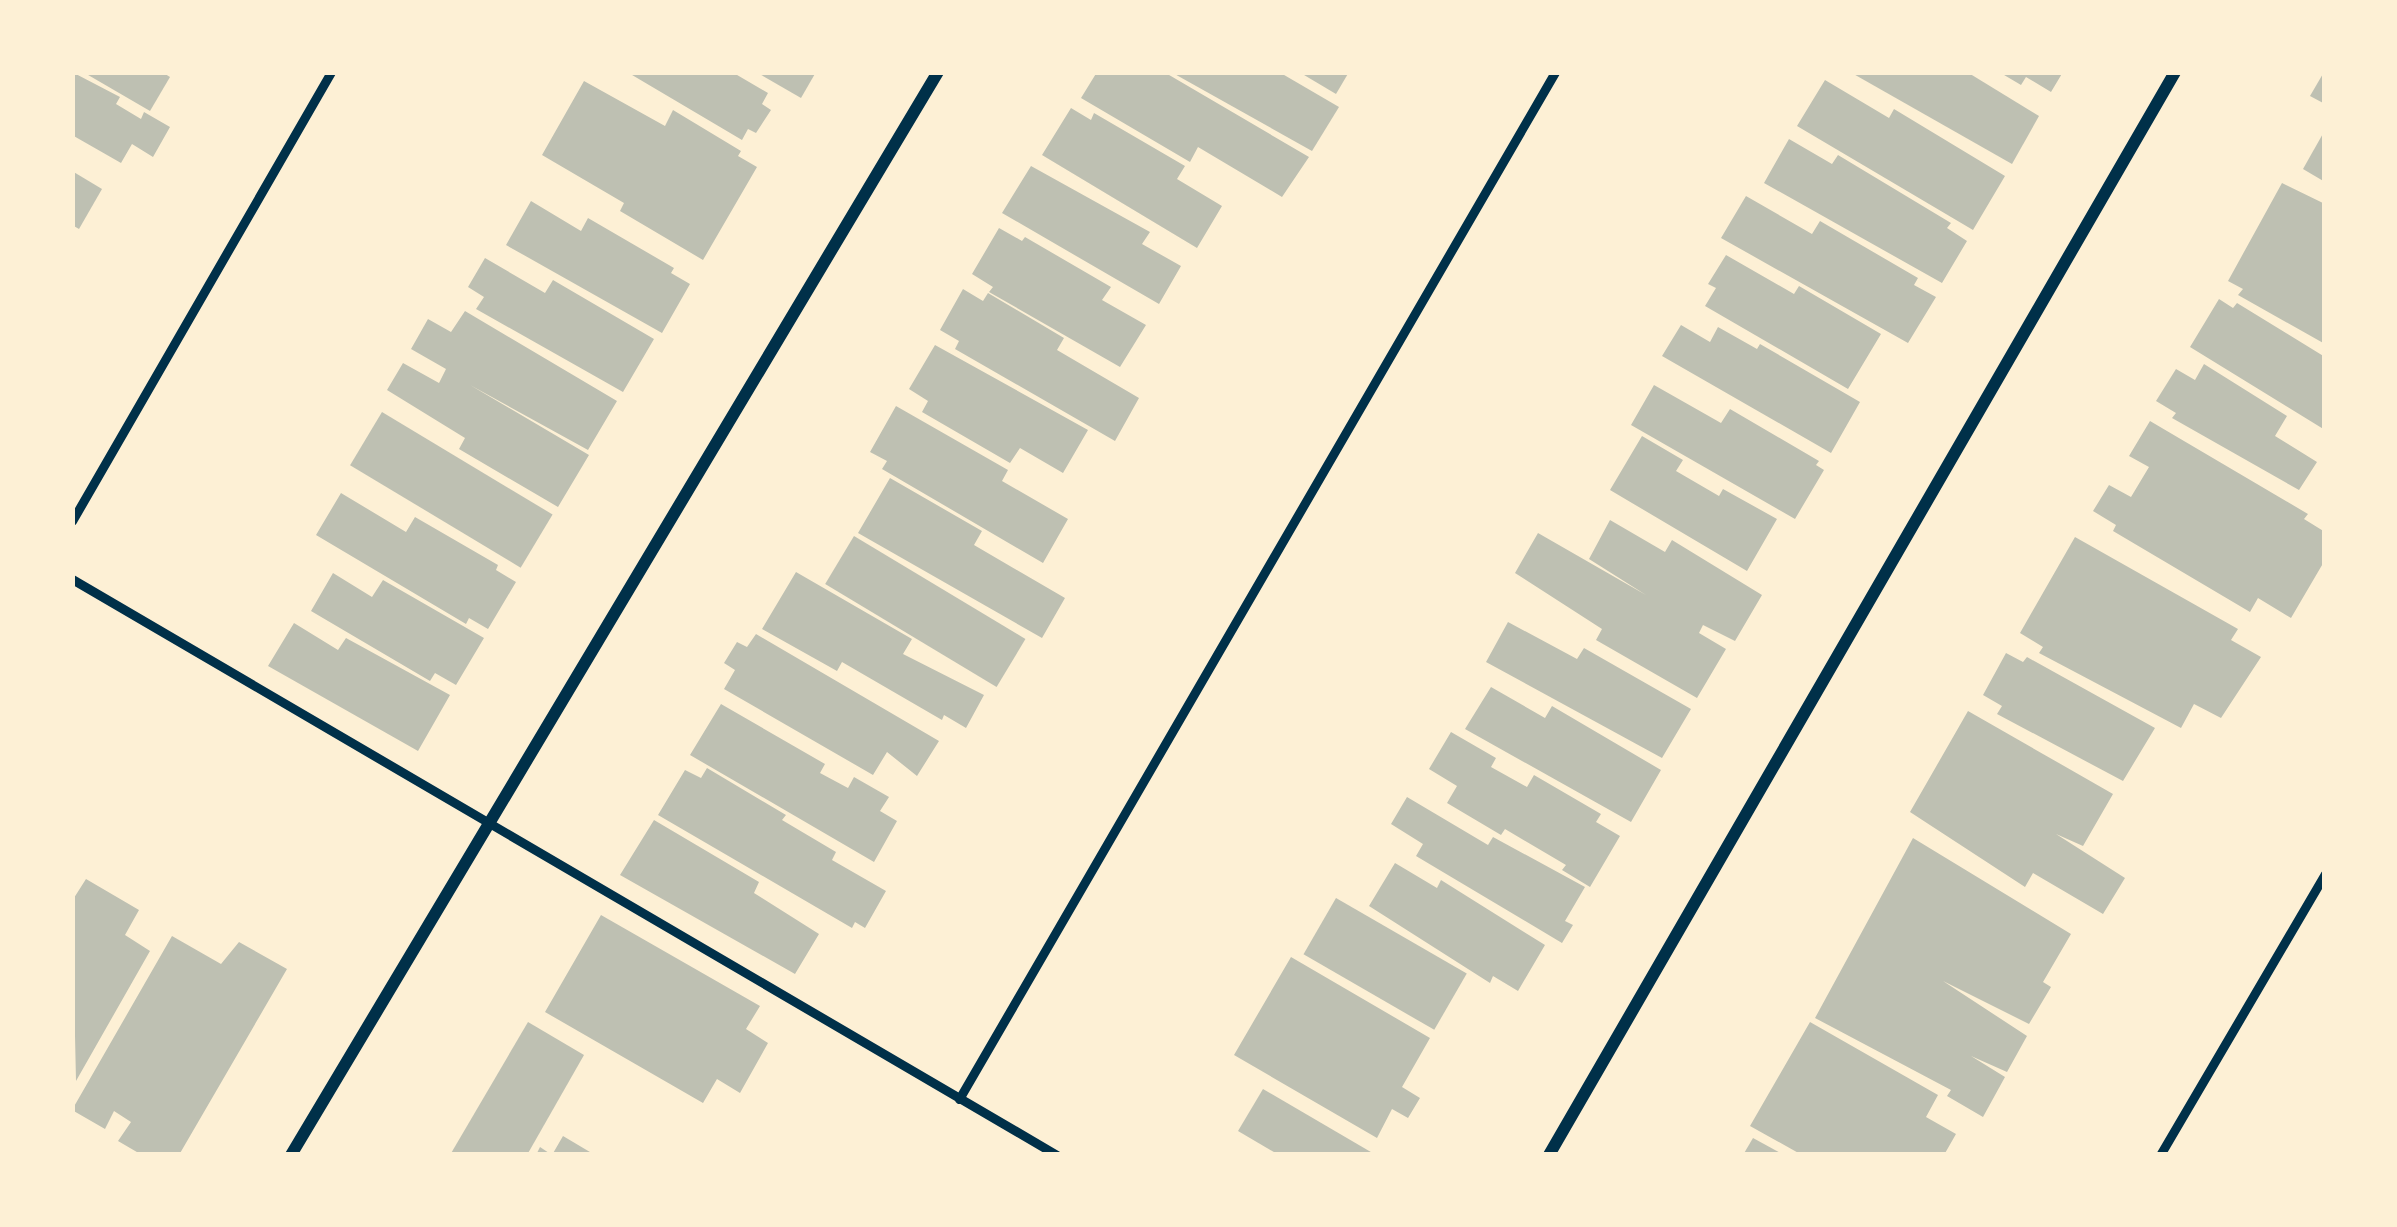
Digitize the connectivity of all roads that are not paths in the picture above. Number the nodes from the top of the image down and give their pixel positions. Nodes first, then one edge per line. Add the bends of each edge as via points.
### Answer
1 (331, 72) edge
2 (938, 72) edge
3 (1555, 72) edge
4 (2175, 72) edge
5 (72, 521) edge
6 (72, 579) edge
7 (491, 822) junction
8 (2325, 874) edge
9 (958, 1099) junction
10 (291, 1155) edge
11 (1057, 1155) edge
12 (1550, 1155) edge
13 (2160, 1155) edge

1 - 5 lane
2 - 7 street
3 - 9 lane
4 - 12 street
6 - 7 lane
7 - 9 lane
7 - 10 street
8 - 13 lane
9 - 11 lane

